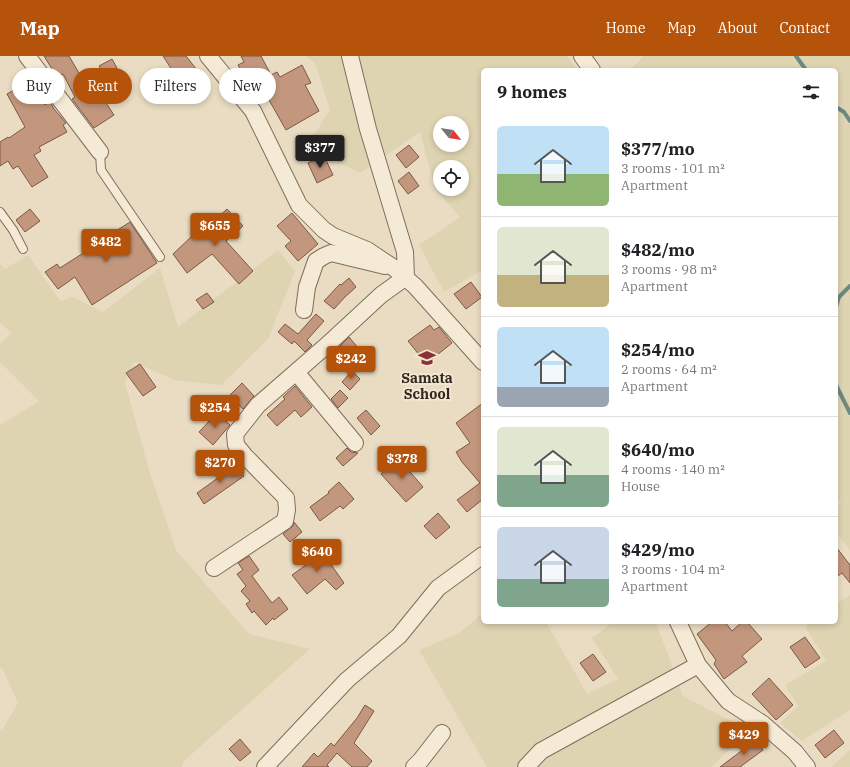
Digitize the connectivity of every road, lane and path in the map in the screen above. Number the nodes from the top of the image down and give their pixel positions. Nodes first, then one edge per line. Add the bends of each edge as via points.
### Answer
1 (27, 56) edge
2 (208, 56) edge
3 (350, 56) edge
4 (582, 56) edge
5 (591, 68) edge
6 (100, 152) joint
7 (0, 212) edge
8 (24, 249) dead end
9 (160, 257) dead end
10 (400, 272) junction
11 (304, 310) dead end
12 (481, 360) edge
13 (296, 372) junction
14 (355, 443) dead end
15 (481, 556) edge
16 (214, 568) dead end
17 (679, 624) edge
18 (698, 665) junction
19 (442, 733) dead end
20 (265, 767) edge
21 (414, 767) edge
22 (526, 767) edge
23 (807, 767) edge

1 - 6 street
2 - 10 street via 253,111 299,205 333,236 367,250
3 - 10 street via 368,129 405,252
4 - 5 street
6 - 9 lane via 101,170
7 - 8 lane
10 - 11 street via 331,253 316,261 307,287
10 - 12 street
10 - 13 street via 381,295
13 - 14 street
13 - 16 street via 258,405 235,434 236,445 286,498 285,521
15 - 20 street via 438,588 399,636 347,680
17 - 18 street
18 - 22 street via 541,751
18 - 23 street via 728,701 763,724 795,752
19 - 21 street

